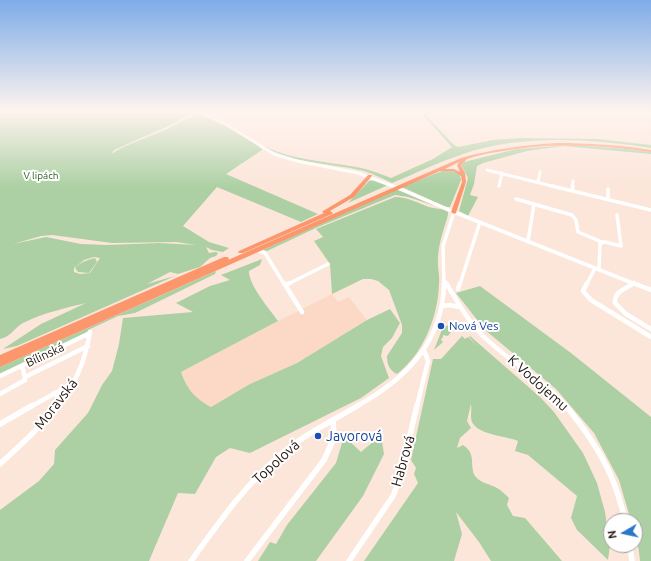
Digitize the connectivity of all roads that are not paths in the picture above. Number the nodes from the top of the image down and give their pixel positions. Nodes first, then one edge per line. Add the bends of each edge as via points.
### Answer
1 (246, 136) edge
2 (512, 148) junction
3 (651, 150) edge
4 (488, 169) dead end
5 (540, 172) dead end
6 (502, 173) junction
7 (370, 176) junction
8 (464, 177) junction
9 (573, 181) dead end
10 (538, 182) junction
11 (402, 185) junction
12 (499, 186) dead end
13 (608, 189) dead end
14 (572, 191) junction
15 (516, 199) dead end
16 (608, 199) junction
17 (534, 204) junction
18 (651, 210) edge
19 (454, 212) junction
20 (617, 215) dead end
21 (309, 222) junction
22 (480, 222) junction
23 (528, 241) junction
24 (602, 242) junction
25 (256, 250) junction
26 (328, 264) dead end
27 (597, 269) junction
28 (444, 279) junction
29 (634, 283) junction
30 (285, 285) junction
31 (458, 289) dead end
32 (651, 290) edge
33 (442, 306) junction
34 (460, 307) junction
35 (302, 312) dead end
36 (651, 329) edge
37 (90, 332) joint
38 (651, 337) edge
39 (88, 346) junction
40 (424, 350) junction
41 (0, 358) edge
42 (0, 364) edge
43 (22, 366) junction
44 (0, 376) edge
45 (24, 377) junction
46 (75, 382) junction
47 (54, 393) junction
48 (0, 394) edge
49 (62, 401) junction
50 (333, 420) junction
51 (0, 424) edge
52 (0, 464) edge
53 (623, 513) edge
54 (191, 561) edge
55 (247, 561) edge
56 (349, 561) edge

1 - 7 street via 274,154
2 - 3 highway via 574,144
2 - 8 highway via 462,162 459,167
2 - 11 highway via 463,159
3 - 21 highway via 601,143 561,142 517,144 480,151 452,160
4 - 6 street
5 - 10 street
6 - 10 street
6 - 12 street
7 - 19 street
7 - 21 highway via 348,199
8 - 11 highway via 457,171 446,170
8 - 19 highway
9 - 14 street
10 - 14 street
11 - 25 highway
13 - 16 street
14 - 16 street
15 - 17 street
16 - 18 street
17 - 23 street
17 - 24 street via 572,215 576,220 578,232
19 - 22 street
19 - 28 street via 443,245
20 - 24 street via 622,246
21 - 41 highway
22 - 23 street
22 - 31 street
23 - 27 street
24 - 27 street via 599,246
25 - 30 street via 265,253
25 - 42 highway
26 - 30 street
27 - 29 street
27 - 38 street via 584,287 584,294
28 - 33 street, Topolová
28 - 34 street, K Vodojemu
29 - 32 street
29 - 36 street via 620,290 615,296 615,303 626,314
30 - 35 street
33 - 34 street
33 - 40 street, Topolová via 432,336
34 - 53 street, K Vodojemu via 472,325 531,373 568,409 599,454 614,485
37 - 39 street, Moravská
37 - 43 street, Bílinská
39 - 45 street
39 - 46 street, Moravská via 84,365
40 - 50 street, Topolová via 398,380
40 - 56 street, Habrová via 428,361 400,478 392,496
43 - 44 street, Bílinská
43 - 45 street
45 - 48 street via 25,380
46 - 47 street
46 - 49 street, Moravská
47 - 49 street
47 - 51 street
49 - 52 street, Moravská via 37,430
50 - 54 street, Topolová via 287,449 259,474
50 - 55 street via 336,427 335,435 327,456

